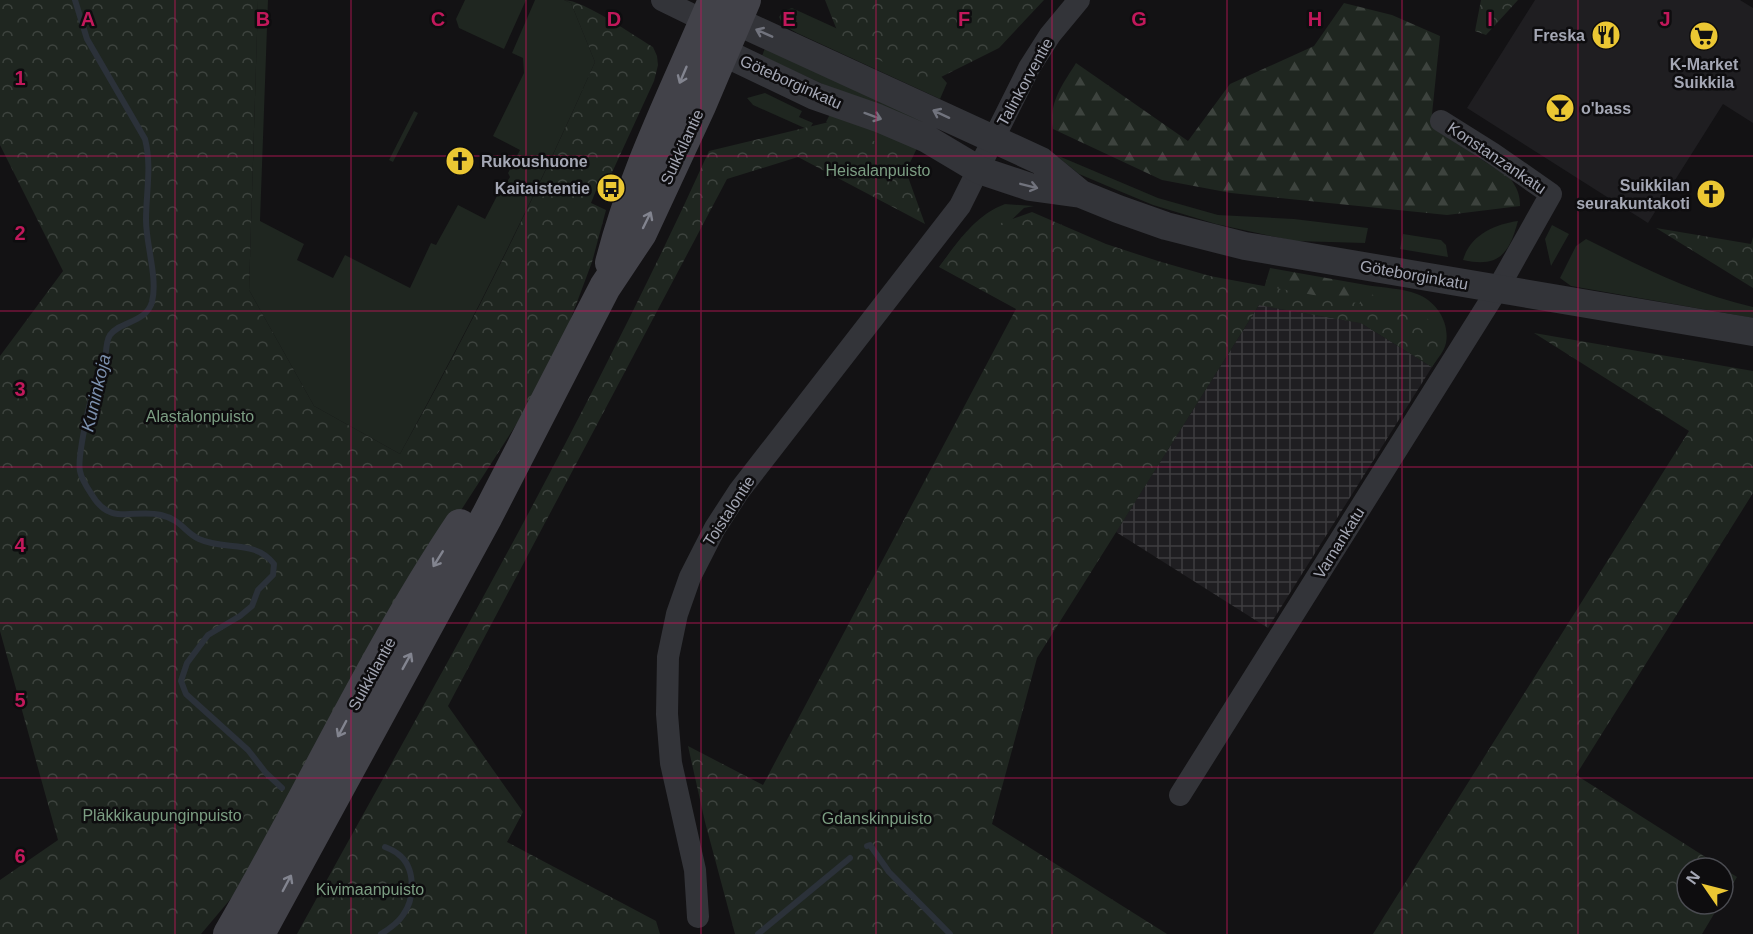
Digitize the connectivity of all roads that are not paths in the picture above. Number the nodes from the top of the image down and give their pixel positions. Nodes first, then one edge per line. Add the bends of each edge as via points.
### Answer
1 (662, 0) edge
2 (1079, 0) edge
3 (725, 10) edge
4 (723, 52) junction
5 (1442, 121) dead end
6 (994, 138) junction
7 (979, 170) junction
8 (1081, 194) junction
9 (605, 287) junction
10 (1497, 290) junction
11 (1753, 332) edge
12 (534, 427) junction
13 (1180, 795) dead end
14 (698, 917) dead end
15 (229, 934) edge
16 (259, 934) edge

1 - 3 street
2 - 6 street, Talinkorventie via 1029,69
3 - 4 main road, Suikkilantie
6 -> 3 street, Göteborginkatu
3 -> 9 main road, Suikkilantie via 652,145 622,223
4 -> 7 street, Göteborginkatu via 815,96 927,139
9 -> 4 main road, Suikkilantie via 641,233
5 - 10 street, Konstanzankatu via 1551,194
6 - 7 street, Talinkorventie
6 - 8 street, Göteborginkatu via 1041,161
7 -> 8 street, Göteborginkatu via 1030,187
7 - 14 street, Toistalontie via 960,206 739,491 690,576 677,614 669,657 667,714 675,786 695,870
8 - 10 street, Göteborginkatu via 1118,210 1235,244
9 - 12 main road, Suikkilantie
10 - 11 street, Göteborginkatu
10 - 13 street, Varnankatu
12 -> 15 main road, Suikkilantie via 475,503 424,583
16 -> 12 main road, Suikkilantie

